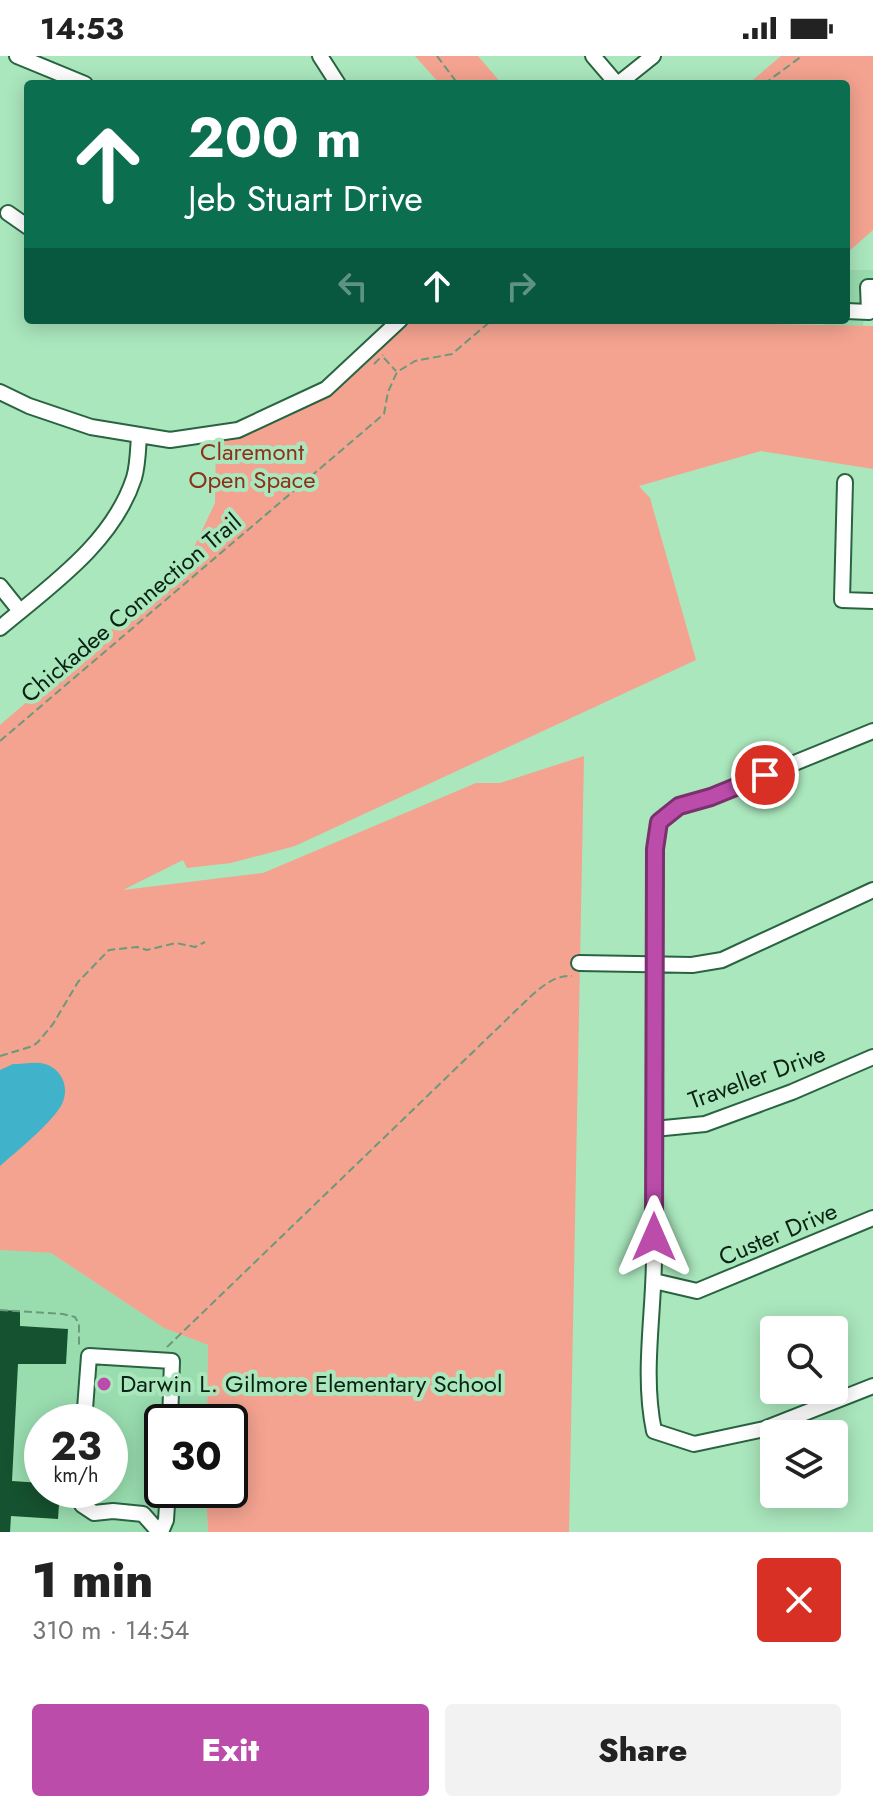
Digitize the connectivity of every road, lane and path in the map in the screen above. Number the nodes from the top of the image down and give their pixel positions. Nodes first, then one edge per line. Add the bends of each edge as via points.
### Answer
1 (17, 56) edge
2 (320, 56) edge
3 (437, 56) edge
4 (593, 56) edge
5 (653, 56) edge
6 (802, 56) edge
7 (75, 80) edge
8 (335, 80) edge
9 (455, 80) edge
10 (614, 80) edge
11 (623, 80) edge
12 (769, 80) edge
13 (8, 213) dead end
14 (24, 224) edge
15 (873, 287) edge
16 (850, 311) edge
17 (396, 324) edge
18 (487, 324) edge
19 (382, 357) dead end
20 (397, 372) junction
21 (0, 392) edge
22 (139, 435) junction
23 (845, 482) dead end
24 (0, 586) edge
25 (873, 601) edge
26 (20, 611) junction
27 (0, 628) edge
28 (873, 731) edge
29 (0, 741) edge
30 (873, 890) edge
31 (205, 942) dead end
32 (655, 965) junction
33 (579, 969) joint
34 (0, 1056) edge
35 (873, 1057) edge
36 (654, 1129) junction
37 (873, 1218) edge
38 (654, 1281) junction
39 (0, 1310) edge
40 (164, 1350) dead end
41 (89, 1352) junction
42 (873, 1386) edge
43 (85, 1404) edge
44 (171, 1404) edge
45 (86, 1508) edge
46 (165, 1508) edge
47 (162, 1528) edge

1 - 7 street
2 - 8 street
3 - 9 path
4 - 10 street
5 - 11 street
6 - 12 path
13 - 14 street
15 - 16 street via 868,287 869,312
17 - 22 street via 326,389 238,430 170,440
18 - 20 path via 452,354 415,361
19 - 20 path
20 - 29 path, Chickadee Connection Trail via 384,414
21 - 22 street via 91,427
22 - 26 street via 135,475 120,511 73,567
23 - 25 street via 842,600
24 - 26 street
26 - 27 street
28 - 32 street via 679,806 659,822
30 - 32 street via 722,960
31 - 34 path via 195,947 176,943 109,950 78,982 38,1042
32 - 33 street
32 - 36 street
33 - 40 path via 549,981 531,996
35 - 36 street, Traveller Drive via 705,1124
36 - 38 street
37 - 38 street, Custer Drive via 697,1291
38 - 42 street via 649,1355 654,1431 694,1444 764,1429
39 - 41 path via 75,1317 79,1348
41 - 43 street
41 - 44 street via 172,1361
45 - 47 street via 94,1513 143,1514
46 - 47 street

